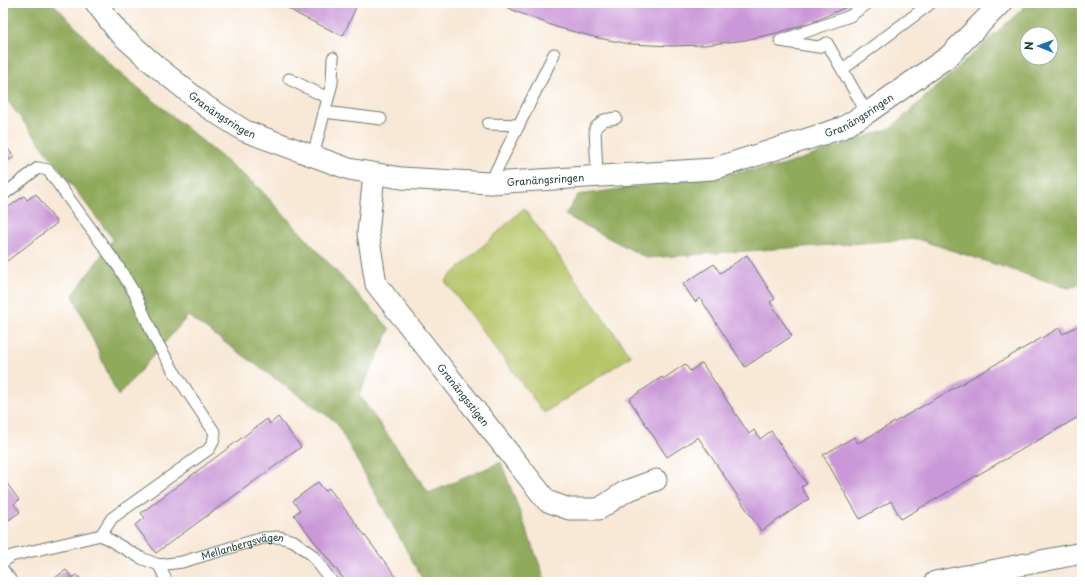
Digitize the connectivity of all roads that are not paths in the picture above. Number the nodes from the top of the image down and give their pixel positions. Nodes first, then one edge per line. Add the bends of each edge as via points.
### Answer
1 (96, 3) edge
2 (868, 3) edge
3 (931, 3) edge
4 (1001, 3) edge
5 (554, 54) dead end
6 (333, 58) dead end
7 (843, 70) junction
8 (288, 79) dead end
9 (328, 98) junction
10 (324, 112) junction
11 (867, 113) junction
12 (616, 118) dead end
13 (380, 119) dead end
14 (488, 124) dead end
15 (519, 125) junction
16 (313, 156) junction
17 (374, 174) junction
18 (597, 176) junction
19 (490, 183) junction
20 (3, 195) edge
21 (656, 480) dead end
22 (101, 535) junction
23 (1082, 553) edge
24 (3, 562) edge
25 (159, 565) junction
26 (3, 570) edge
27 (12, 582) edge
28 (167, 582) edge
29 (332, 582) edge
30 (935, 582) edge

1 - 16 street, Granängsringen via 118,32 207,108 245,131
2 - 7 lane via 850,16 780,41 818,47 827,43
3 - 7 lane
4 - 11 street, Granängsringen via 949,56
5 - 15 lane
6 - 9 lane via 332,83
7 - 11 lane
8 - 9 lane
9 - 10 lane
10 - 13 lane
10 - 16 lane
11 - 18 street, Granängsringen via 842,128 713,169
12 - 18 lane via 604,120 595,128
14 - 15 lane
15 - 19 lane
16 - 17 street, Granängsringen via 350,170
17 - 19 street, Granängsringen
17 - 21 street, Granängsstigen via 368,233 376,284 547,501 569,509 599,508 626,491
18 - 19 street, Granängsringen
20 - 22 lane via 38,168 48,170 118,266 173,370 215,433 209,449 112,518
22 - 24 lane via 11,556
22 - 25 lane, Mellanbergsvägen via 141,558
23 - 30 street
25 - 28 lane
25 - 29 lane, Mellanbergsvägen via 182,562 263,538 279,537 294,541 312,555
26 - 27 lane

